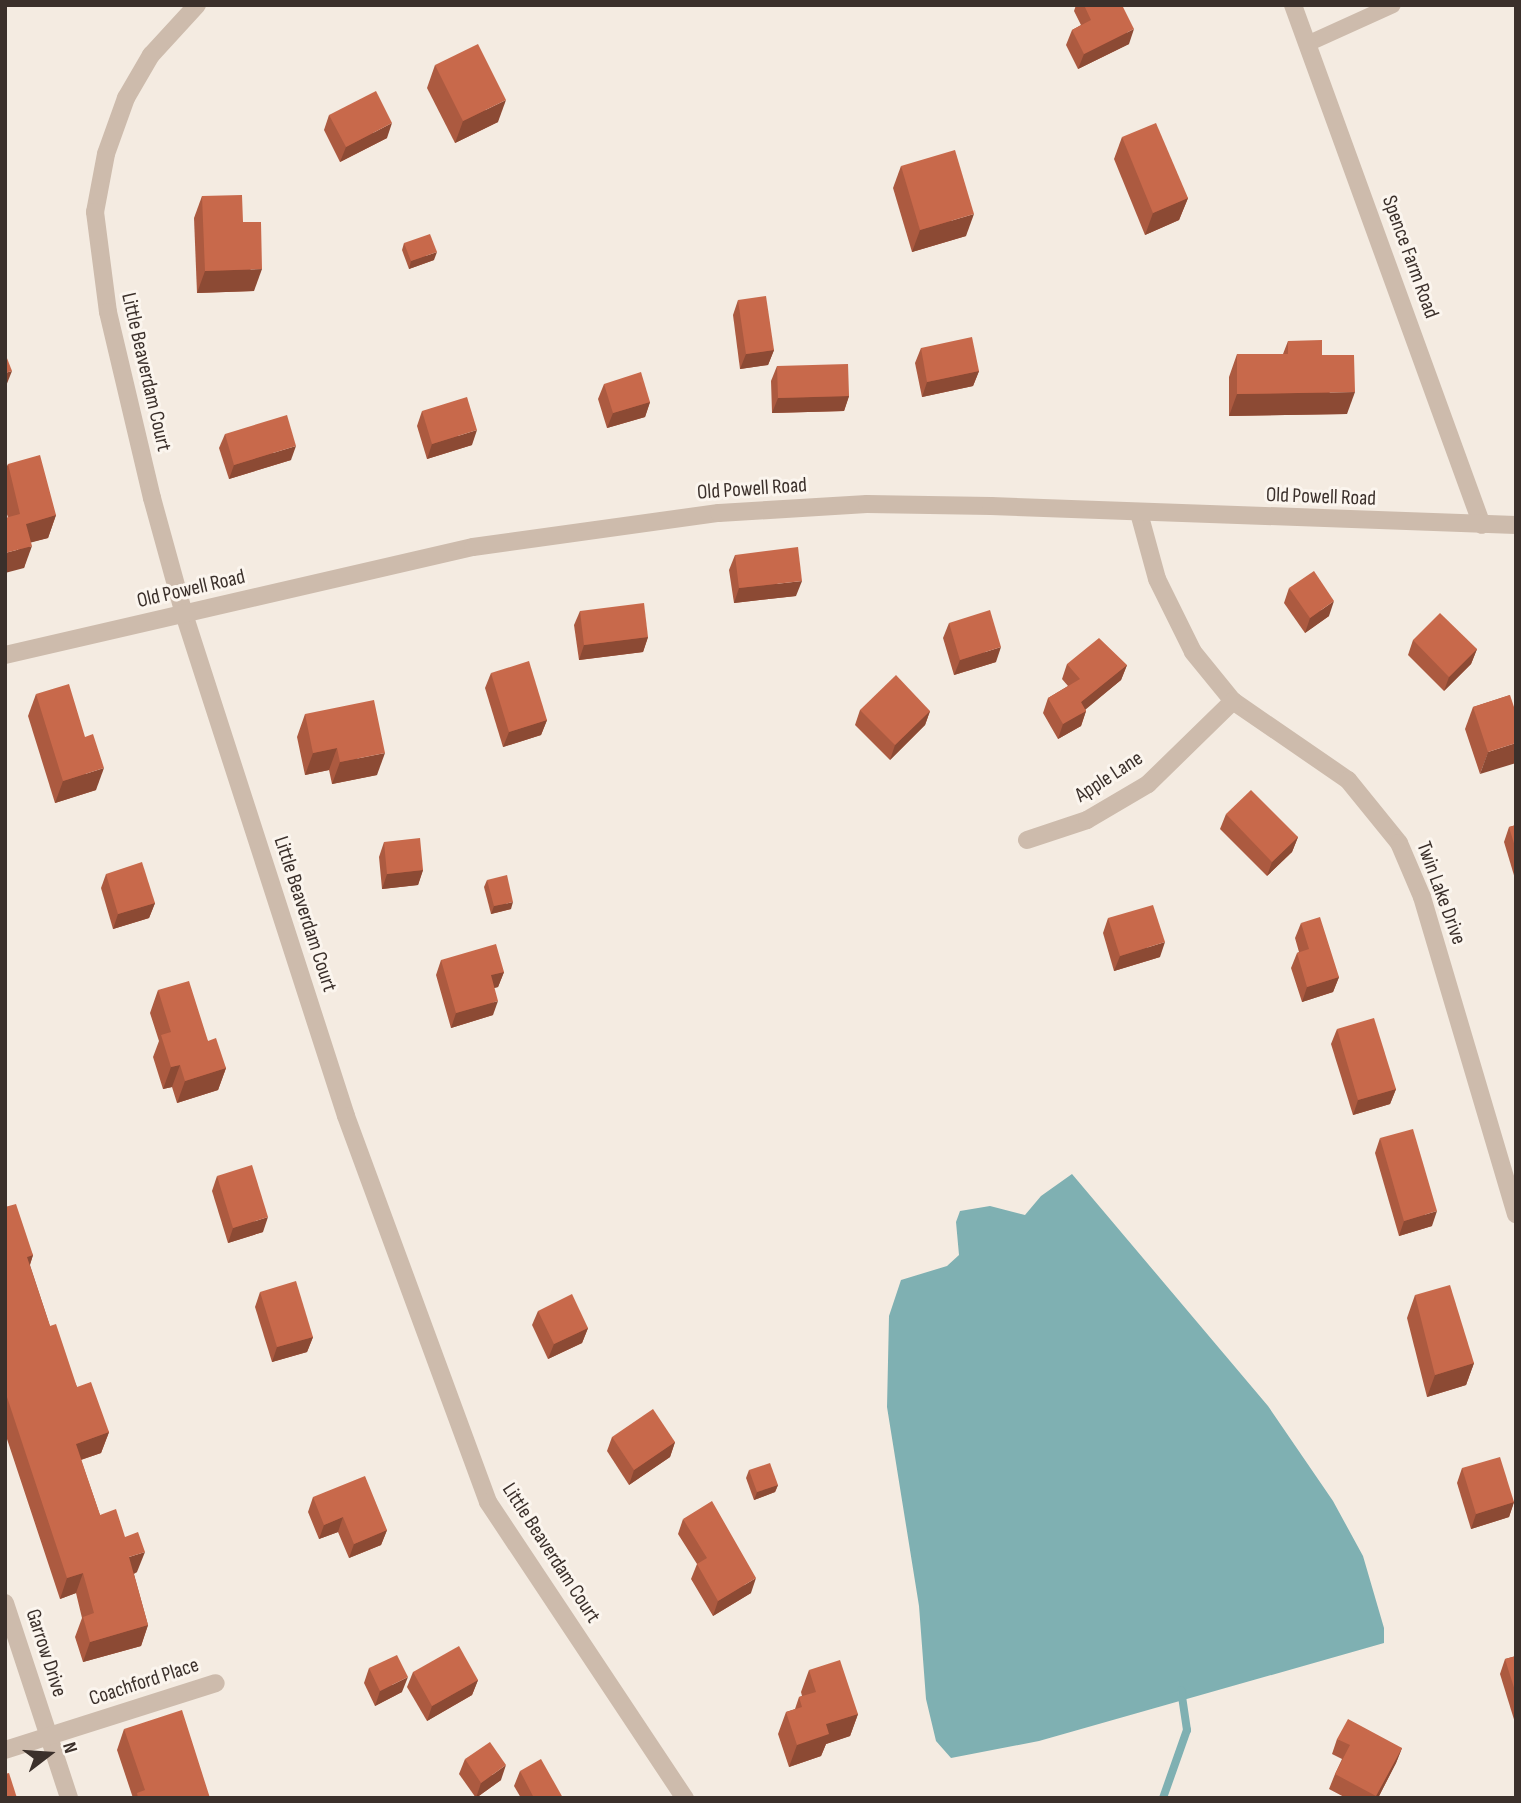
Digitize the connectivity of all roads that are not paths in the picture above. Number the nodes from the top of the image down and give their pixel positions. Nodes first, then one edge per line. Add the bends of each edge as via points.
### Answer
1 (197, 5) edge
2 (1293, 5) edge
3 (1393, 5) edge
4 (1307, 44) junction
5 (1139, 513) junction
6 (1516, 524) edge
7 (1482, 525) junction
8 (184, 614) junction
9 (5, 655) edge
10 (1233, 701) junction
11 (1027, 840) dead end
12 (1516, 1214) edge
13 (5, 1603) edge
14 (216, 1683) dead end
15 (50, 1736) junction
16 (5, 1750) edge
17 (69, 1798) edge
18 (685, 1798) edge

1 - 8 street, Little Beaverdam Court via 151,55 126,97 106,154 95,212 108,312
2 - 4 street, Spence Farm Road
3 - 4 lane
4 - 7 street, Spence Farm Road
5 - 7 street, Old Powell Road
5 - 8 street, Old Powell Road via 867,504 658,519 473,547
5 - 10 street, Twin Lake Drive via 1172,615 1193,652
6 - 7 street, Old Powell Road
8 - 9 street, Old Powell Road
8 - 18 street, Little Beaverdam Court via 346,1116 488,1502
10 - 11 street, Apple Lane via 1148,784 1087,820
10 - 12 street, Twin Lake Drive via 1348,780 1399,843 1422,897
13 - 15 street, Garrow Drive
14 - 15 street, Coachford Place
15 - 16 street, Coachford Place
15 - 17 street, Garrow Drive

